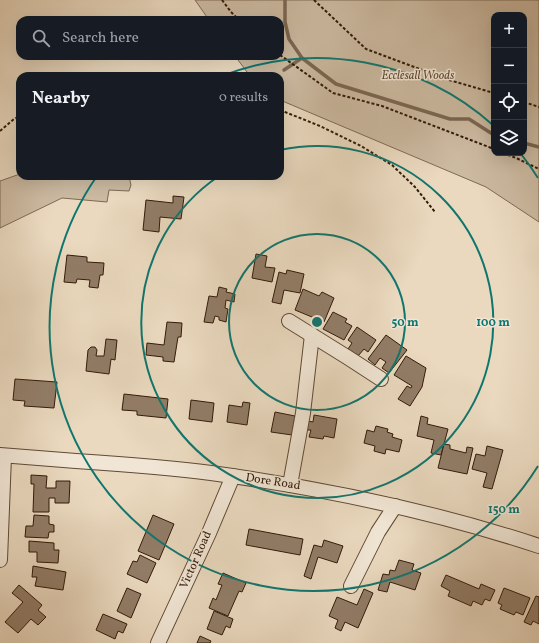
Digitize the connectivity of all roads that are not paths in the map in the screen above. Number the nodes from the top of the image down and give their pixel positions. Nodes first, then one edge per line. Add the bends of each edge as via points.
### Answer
1 (289, 321) dead end
2 (312, 335) junction
3 (381, 379) dead end
4 (2, 456) edge
5 (233, 476) junction
6 (290, 485) junction
7 (395, 506) junction
8 (539, 546) edge
9 (0, 560) edge
10 (350, 586) dead end
11 (158, 643) edge

1 - 2 street
2 - 3 street
2 - 6 street via 304,413
4 - 5 street, Dore Road via 171,468
4 - 9 street
5 - 6 street, Dore Road
5 - 11 street, Victor Road
6 - 7 street, Dore Road
7 - 8 street, Dore Road
7 - 10 street via 378,532

